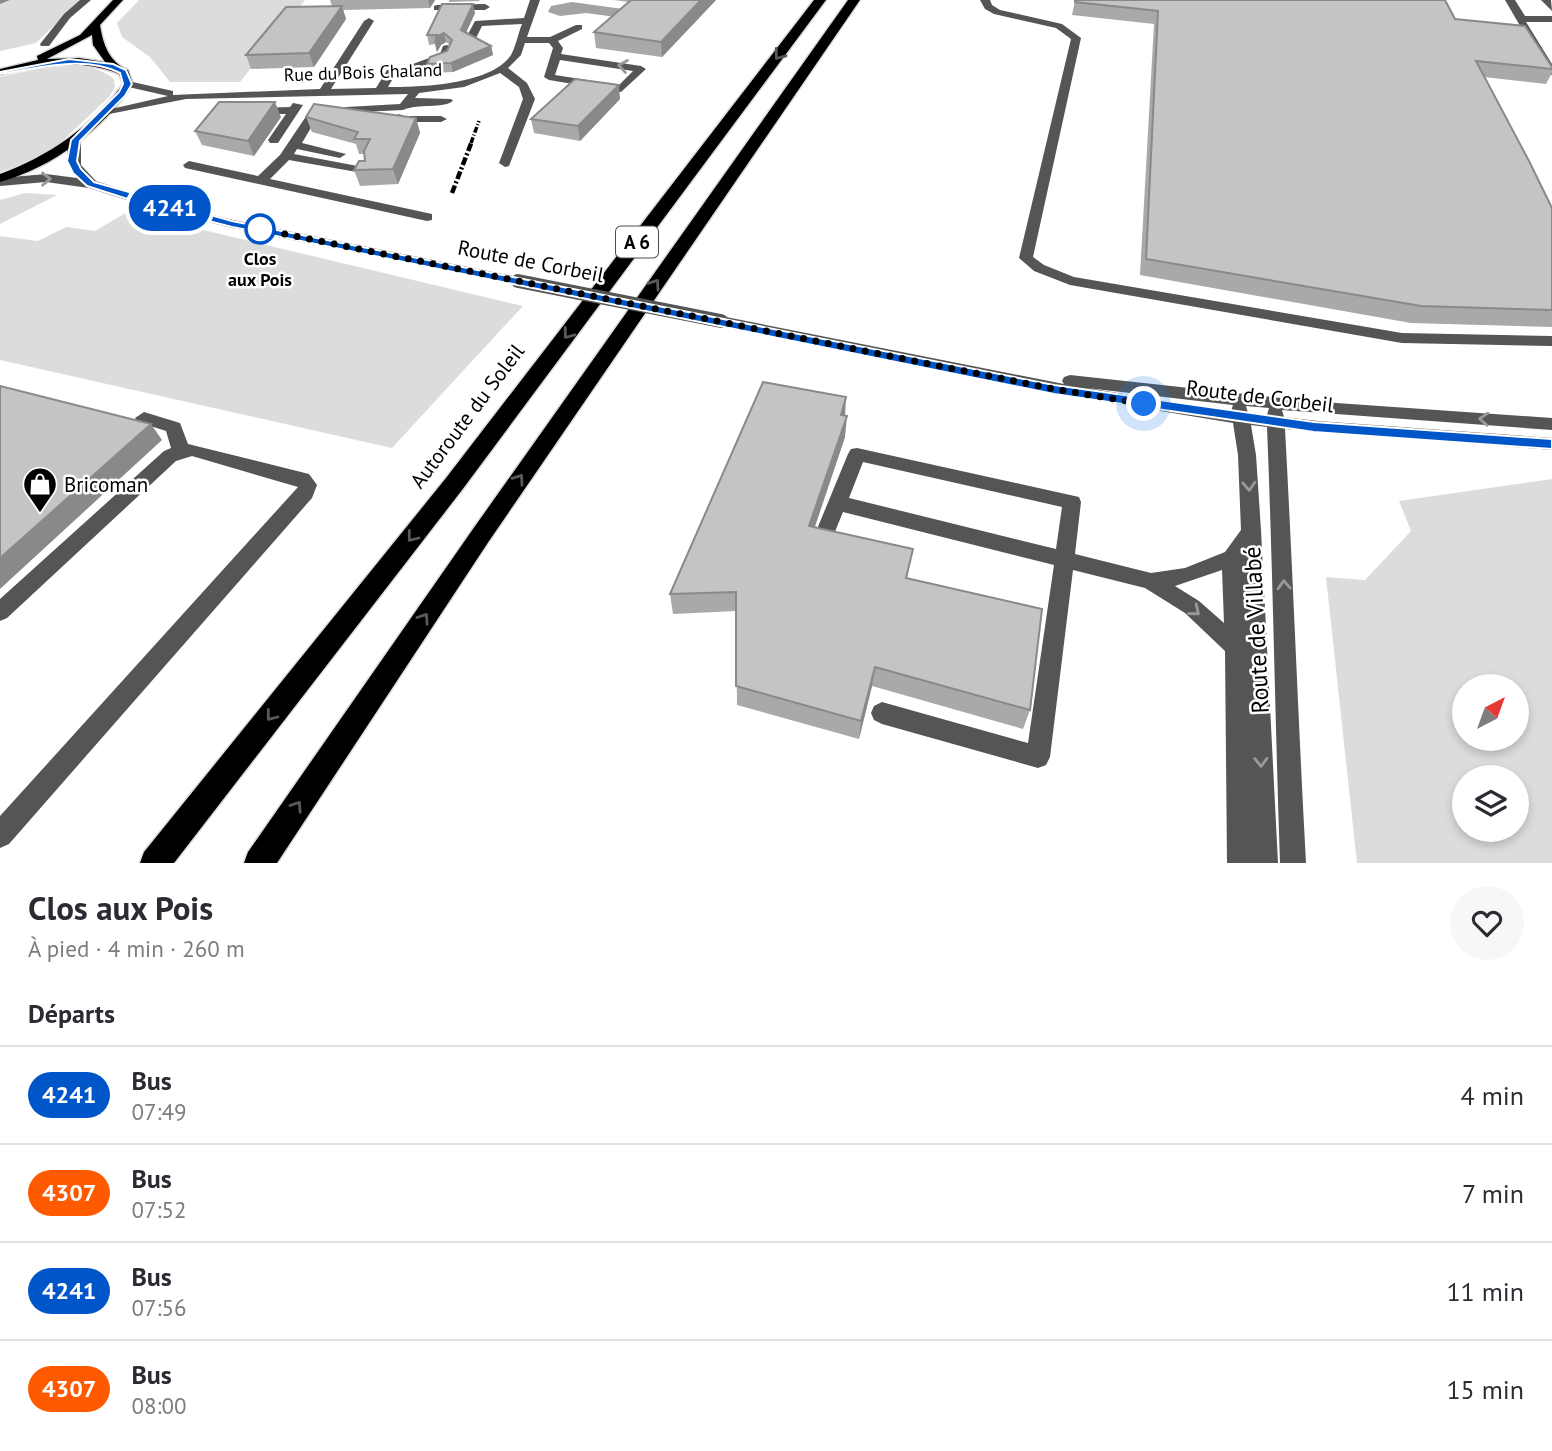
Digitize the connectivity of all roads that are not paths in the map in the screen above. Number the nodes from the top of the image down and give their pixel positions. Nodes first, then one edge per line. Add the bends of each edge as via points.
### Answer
1 (86, 0) edge
2 (118, 0) edge
3 (535, 0) edge
4 (820, 0) edge
5 (854, 0) edge
6 (985, 0) edge
7 (1510, 0) edge
8 (1546, 0) edge
9 (486, 7) edge
10 (438, 8) edge
11 (1552, 8) edge
12 (1522, 19) junction
13 (1552, 19) edge
14 (369, 21) dead end
15 (527, 21) junction
16 (95, 24) junction
17 (579, 27) dead end
18 (472, 36) edge
19 (521, 40) junction
20 (552, 40) junction
21 (45, 44) dead end
22 (447, 48) edge
23 (555, 56) junction
24 (22, 66) junction
25 (113, 66) junction
26 (501, 69) junction
27 (0, 72) edge
28 (1552, 72) edge
29 (477, 80) junction
30 (128, 84) junction
31 (416, 90) junction
32 (380, 91) junction
33 (324, 92) junction
34 (305, 93) junction
35 (529, 93) junction
36 (186, 96) junction
37 (447, 101) dead end
38 (405, 104) junction
39 (293, 110) junction
40 (104, 112) junction
41 (241, 112) edge
42 (441, 119) dead end
43 (75, 140) junction
44 (274, 140) dead end
45 (295, 145) junction
46 (287, 156) junction
47 (505, 163) dead end
48 (189, 165) dead end
49 (0, 180) edge
50 (260, 181) junction
51 (91, 184) junction
52 (427, 217) dead end
53 (1552, 341) edge
54 (1239, 408) junction
55 (1275, 412) junction
56 (144, 418) dead end
57 (1552, 424) edge
58 (1552, 444) edge
59 (181, 451) junction
60 (838, 503) junction
61 (1251, 530) junction
62 (825, 534) edge
63 (1232, 558) junction
64 (1064, 560) junction
65 (1151, 580) junction
66 (0, 612) edge
67 (1235, 647) junction
68 (882, 713) dead end
69 (0, 835) edge
70 (154, 859) edge
71 (259, 863) edge
72 (1240, 863) edge
73 (1265, 863) edge
74 (1293, 863) edge

1 - 21 street
2 - 16 main road
3 - 15 street
4 -> 70 highway, Autoroute du Soleil / A 6 via 454,484
71 -> 5 highway, A 6
6 - 53 street via 997,12 1059,26 1076,38 1026,258 1039,268 1070,281 1402,338
7 - 12 street
8 - 11 street
9 - 10 street
12 - 13 street
12 - 28 street
14 - 33 street
15 - 18 street via 478,23
15 - 19 street
16 - 24 main road via 77,42
16 - 25 main road via 98,45
17 - 20 street
19 - 20 street
19 - 26 street via 516,55
20 - 23 street via 558,48
22 - 32 street via 444,56 391,72
23 -> 23 street via 549,77 614,88 621,89 641,69
24 - 25 main road via 69,61
24 - 27 main road
25 - 30 main road via 124,72
26 - 29 street, Rue du Bois Chaland
26 - 35 street
29 - 31 street, Rue du Bois Chaland
29 - 35 street
30 - 36 street, Rue du Bois Chaland
30 - 40 main road
31 - 32 street, Rue du Bois Chaland
31 - 38 street
32 - 33 street, Rue du Bois Chaland
33 - 34 street, Rue du Bois Chaland
34 - 36 street, Rue du Bois Chaland
34 - 39 street
35 - 47 street
36 - 40 street, Rue du Bois Chaland
37 - 38 street
38 - 42 street via 397,120
38 - 45 street via 314,111
39 - 41 street
39 - 44 street
40 - 43 main road
43 - 49 main road via 51,157
43 - 51 street via 72,161
45 - 46 street
45 - 46 street via 366,166
46 - 50 street
48 - 50 street
49 -> 51 street, Route de Corbeil via 46,178
50 - 52 street
51 - 54 street, Route de Corbeil, bridge via 232,224 965,372 1054,389
54 - 55 street, Route de Corbeil
54 -> 61 street, Route de Villabé
57 -> 55 street, Route de Corbeil
55 - 58 street, Route de Corbeil
74 -> 55 street, Route de Villabé
56 - 59 street via 174,427
59 - 66 street
59 - 69 street via 290,475 308,485
60 - 62 street
60 - 64 street
60 - 64 street via 857,454 1072,502
61 - 63 street
61 -> 73 street, Route de Villabé
63 - 65 street via 1187,576
63 - 67 street
64 - 65 street
64 - 68 street via 1038,757
65 -> 67 street via 1192,607
67 - 72 street

